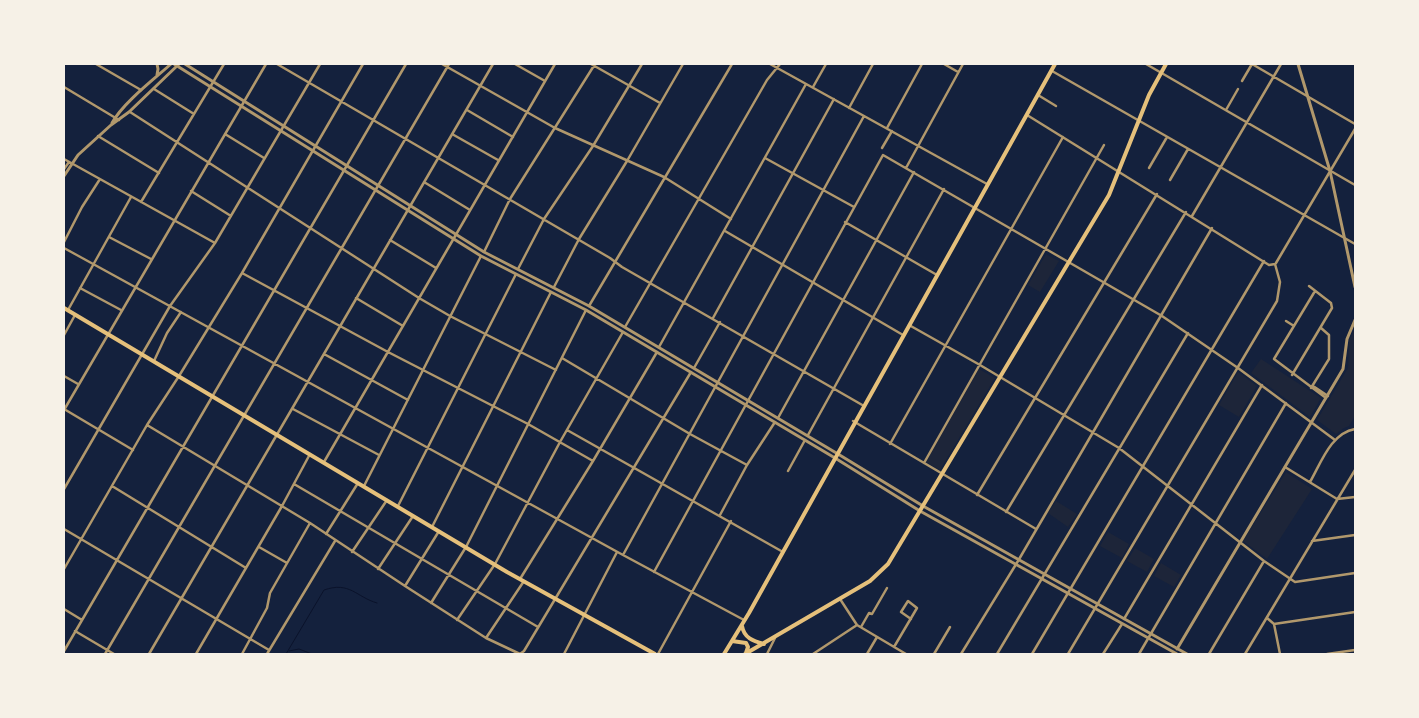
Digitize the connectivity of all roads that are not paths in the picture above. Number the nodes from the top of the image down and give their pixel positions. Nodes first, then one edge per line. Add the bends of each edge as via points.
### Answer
1 (96, 64) edge
2 (157, 64) edge
3 (176, 64) edge
4 (185, 64) edge
5 (224, 64) edge
6 (266, 64) edge
7 (278, 64) edge
8 (320, 64) edge
9 (363, 64) edge
10 (406, 64) edge
11 (442, 64) edge
12 (493, 64) edge
13 (515, 64) edge
14 (555, 64) edge
15 (594, 64) edge
16 (642, 64) edge
17 (683, 64) edge
18 (732, 64) edge
19 (770, 64) edge
20 (780, 64) edge
21 (826, 64) edge
22 (873, 64) edge
23 (922, 64) edge
24 (944, 64) edge
25 (963, 64) edge
26 (1056, 64) edge
27 (1146, 64) edge
28 (1166, 64) edge
29 (1252, 64) edge
30 (1281, 64) edge
31 (1298, 64) edge
32 (448, 65) edge
33 (776, 67) junction
34 (1052, 71) junction
35 (958, 72) junction
36 (1161, 72) junction
37 (157, 76) junction
38 (1274, 76) junction
39 (545, 81) junction
40 (1242, 81) dead end
41 (309, 82) junction
42 (212, 84) junction
43 (806, 84) junction
44 (480, 86) junction
45 (630, 86) junction
46 (64, 87) edge
47 (153, 88) junction
48 (813, 88) junction
49 (1238, 89) dead end
50 (142, 90) junction
51 (1038, 95) junction
52 (1307, 96) junction
53 (834, 99) junction
54 (342, 102) junction
55 (243, 103) junction
56 (660, 103) junction
57 (1056, 106) dead end
58 (849, 108) junction
59 (466, 109) junction
60 (1226, 110) junction
61 (129, 112) junction
62 (526, 113) junction
63 (194, 114) junction
64 (1027, 114) junction
65 (864, 116) junction
66 (115, 117) junction
67 (119, 120) junction
68 (373, 120) junction
69 (1139, 120) junction
70 (1247, 123) junction
71 (1355, 124) edge
72 (111, 125) junction
73 (282, 128) junction
74 (555, 128) junction
75 (886, 128) junction
76 (1355, 129) edge
77 (892, 131) junction
78 (225, 134) junction
79 (452, 134) junction
80 (98, 136) junction
81 (513, 137) junction
82 (1063, 137) junction
83 (1167, 137) junction
84 (405, 138) junction
85 (177, 143) junction
86 (1104, 145) dead end
87 (316, 146) junction
88 (592, 146) junction
89 (918, 146) junction
90 (882, 148) dead end
91 (1188, 149) junction
92 (313, 150) junction
93 (438, 158) junction
94 (765, 158) junction
95 (1097, 158) junction
96 (64, 159) edge
97 (264, 159) junction
98 (499, 161) junction
99 (627, 161) junction
100 (71, 163) junction
101 (208, 163) junction
102 (347, 166) junction
103 (1220, 167) junction
104 (64, 168) edge
105 (906, 168) junction
106 (1149, 168) dead end
107 (345, 170) junction
108 (1330, 170) junction
109 (914, 172) junction
110 (1119, 172) junction
111 (159, 173) junction
112 (794, 174) junction
113 (64, 176) edge
114 (664, 177) junction
115 (100, 179) junction
116 (1170, 180) dead end
117 (424, 182) junction
118 (987, 184) junction
119 (485, 185) junction
120 (1355, 185) edge
121 (377, 187) junction
122 (247, 188) junction
123 (191, 190) junction
124 (823, 190) junction
125 (944, 190) junction
126 (1157, 194) junction
127 (131, 197) junction
128 (510, 199) junction
129 (699, 199) junction
130 (141, 202) junction
131 (854, 207) junction
132 (974, 207) junction
133 (279, 208) junction
134 (409, 208) junction
135 (470, 210) junction
136 (1186, 212) junction
137 (231, 216) junction
138 (1192, 216) junction
139 (1304, 216) junction
140 (544, 219) junction
141 (731, 219) junction
142 (174, 220) junction
143 (845, 222) junction
144 (1011, 228) junction
145 (1212, 228) junction
146 (311, 229) junction
147 (724, 231) junction
148 (456, 234) junction
149 (109, 237) junction
150 (454, 239) junction
151 (579, 239) junction
152 (1346, 239) junction
153 (390, 240) junction
154 (876, 240) junction
155 (64, 242) edge
156 (215, 243) junction
157 (1355, 244) edge
158 (753, 247) junction
159 (64, 248) edge
160 (341, 248) junction
161 (1046, 248) junction
162 (484, 252) junction
163 (481, 256) junction
164 (906, 258) junction
165 (151, 259) junction
166 (614, 261) junction
167 (1069, 262) junction
168 (1264, 262) junction
169 (94, 264) junction
170 (782, 264) junction
171 (1275, 264) junction
172 (436, 268) junction
173 (373, 269) junction
174 (518, 269) junction
175 (242, 273) junction
176 (516, 274) junction
177 (936, 275) junction
178 (813, 281) junction
179 (1104, 282) junction
180 (651, 283) junction
181 (1309, 286) dead end
182 (135, 287) junction
183 (1355, 287) edge
184 (80, 288) junction
185 (554, 288) junction
186 (275, 291) junction
187 (1315, 291) junction
188 (551, 292) junction
189 (356, 298) junction
190 (419, 298) junction
191 (1134, 298) junction
192 (843, 300) junction
193 (685, 302) junction
194 (170, 306) junction
195 (307, 308) junction
196 (587, 308) junction
197 (66, 309) edge
198 (121, 310) junction
199 (181, 312) junction
200 (75, 315) junction
201 (450, 316) junction
202 (1162, 316) junction
203 (714, 318) junction
204 (873, 318) junction
205 (1355, 320) edge
206 (1286, 321) dead end
207 (720, 322) junction
208 (340, 325) junction
209 (909, 325) junction
210 (403, 326) junction
211 (1294, 326) junction
212 (625, 327) junction
213 (209, 328) junction
214 (1321, 328) junction
215 (623, 332) junction
216 (1188, 332) junction
217 (107, 334) junction
218 (486, 334) junction
219 (64, 335) edge
220 (903, 335) junction
221 (744, 336) junction
222 (241, 345) junction
223 (946, 346) junction
224 (659, 347) junction
225 (1212, 350) junction
226 (388, 352) junction
227 (520, 352) junction
228 (656, 352) junction
229 (142, 354) junction
230 (324, 354) junction
231 (774, 354) junction
232 (562, 358) junction
233 (154, 361) junction
234 (274, 363) junction
235 (980, 365) junction
236 (694, 368) junction
237 (1238, 368) junction
238 (422, 370) junction
239 (556, 370) junction
240 (804, 370) junction
241 (691, 372) junction
242 (1292, 375) junction
243 (64, 376) edge
244 (179, 376) junction
245 (1000, 377) junction
246 (596, 378) junction
247 (371, 380) junction
248 (308, 381) junction
249 (718, 382) junction
250 (78, 384) junction
251 (1262, 385) junction
252 (716, 387) junction
253 (1312, 387) junction
254 (834, 388) junction
255 (458, 389) junction
256 (212, 396) junction
257 (1035, 397) junction
258 (1327, 397) junction
259 (629, 398) junction
260 (408, 400) junction
261 (749, 401) junction
262 (1286, 403) junction
263 (746, 405) junction
264 (864, 406) junction
265 (355, 407) junction
266 (493, 407) junction
267 (64, 409) edge
268 (292, 409) junction
269 (244, 415) junction
270 (1065, 415) junction
271 (664, 418) junction
272 (778, 418) junction
273 (775, 422) junction
274 (854, 422) junction
275 (1312, 423) junction
276 (528, 424) junction
277 (147, 425) junction
278 (393, 428) junction
279 (98, 429) junction
280 (566, 430) junction
281 (1355, 430) edge
282 (1094, 432) junction
283 (277, 434) junction
284 (340, 434) junction
285 (690, 434) junction
286 (807, 436) junction
287 (805, 440) junction
288 (1335, 440) junction
289 (560, 442) junction
290 (890, 444) junction
291 (183, 447) junction
292 (428, 448) junction
293 (601, 448) junction
294 (1119, 448) junction
295 (133, 450) junction
296 (721, 451) junction
297 (310, 454) junction
298 (838, 454) junction
299 (379, 455) junction
300 (835, 458) junction
301 (593, 461) junction
302 (324, 462) junction
303 (924, 463) junction
304 (747, 465) junction
305 (215, 466) junction
306 (463, 467) junction
307 (634, 467) junction
308 (1144, 467) junction
309 (1285, 467) junction
310 (1355, 470) edge
311 (788, 471) dead end
312 (942, 474) junction
313 (1310, 482) junction
314 (358, 483) junction
315 (663, 483) junction
316 (294, 484) junction
317 (497, 485) junction
318 (112, 486) junction
319 (248, 486) junction
320 (364, 486) junction
321 (1168, 486) junction
322 (64, 489) edge
323 (977, 495) junction
324 (1355, 497) edge
325 (1337, 499) junction
326 (387, 500) junction
327 (694, 500) junction
328 (528, 502) junction
329 (1192, 504) junction
330 (282, 506) junction
331 (398, 506) junction
332 (923, 506) junction
333 (147, 508) junction
334 (340, 511) junction
335 (920, 511) junction
336 (1006, 512) junction
337 (413, 515) junction
338 (720, 515) junction
339 (558, 519) junction
340 (731, 521) junction
341 (310, 523) junction
342 (1216, 523) junction
343 (179, 527) junction
344 (432, 527) junction
345 (368, 528) junction
346 (64, 529) edge
347 (1036, 529) junction
348 (439, 531) junction
349 (326, 534) junction
350 (1355, 535) edge
351 (592, 538) junction
352 (81, 539) junction
353 (335, 540) junction
354 (1312, 541) junction
355 (1240, 542) junction
356 (395, 543) junction
357 (259, 546) junction
358 (212, 547) junction
359 (466, 547) junction
360 (352, 552) junction
361 (617, 552) junction
362 (783, 552) junction
363 (622, 555) junction
364 (422, 559) junction
365 (116, 560) junction
366 (1018, 561) junction
367 (1264, 561) junction
368 (287, 564) junction
369 (495, 564) junction
370 (1015, 565) junction
371 (246, 568) junction
372 (64, 569) edge
373 (378, 569) junction
374 (654, 572) junction
375 (1355, 574) edge
376 (1044, 575) junction
377 (449, 576) junction
378 (1290, 578) junction
379 (149, 579) junction
380 (522, 580) junction
381 (1042, 580) junction
382 (404, 586) junction
383 (887, 588) dead end
384 (1071, 590) junction
385 (476, 592) junction
386 (692, 592) junction
387 (1068, 594) junction
388 (182, 598) junction
389 (555, 599) junction
390 (840, 599) junction
391 (431, 603) junction
392 (1097, 607) junction
393 (64, 609) edge
394 (506, 609) junction
395 (1355, 612) edge
396 (584, 616) junction
397 (1267, 618) junction
398 (216, 619) junction
399 (911, 619) junction
400 (1124, 619) junction
401 (82, 620) junction
402 (457, 620) junction
403 (744, 620) junction
404 (1122, 624) junction
405 (1274, 624) junction
406 (856, 625) junction
407 (742, 626) junction
408 (538, 627) junction
409 (861, 627) junction
410 (950, 627) dead end
411 (75, 631) junction
412 (1151, 634) junction
413 (776, 636) junction
414 (877, 637) junction
415 (486, 638) junction
416 (1148, 638) junction
417 (250, 639) junction
418 (732, 642) junction
419 (764, 644) junction
420 (894, 647) junction
421 (1177, 649) junction
422 (107, 650) junction
423 (269, 650) junction
424 (1355, 650) edge
425 (64, 651) edge
426 (105, 654) edge
427 (114, 654) edge
428 (149, 654) edge
429 (196, 654) edge
430 (242, 654) edge
431 (267, 654) edge
432 (520, 654) edge
433 (564, 654) edge
434 (656, 654) edge
435 (724, 654) edge
436 (746, 654) edge
437 (767, 654) edge
438 (814, 654) edge
439 (867, 654) edge
440 (906, 654) edge
441 (934, 654) edge
442 (962, 654) edge
443 (997, 654) edge
444 (1032, 654) edge
445 (1068, 654) edge
446 (1104, 654) edge
447 (1139, 654) edge
448 (1175, 654) edge
449 (1187, 654) edge
450 (1208, 654) edge
451 (1245, 654) edge
452 (1280, 654) edge
453 (1328, 654) edge

1 - 50 street
2 - 37 street
3 - 37 street
3 - 42 street
3 - 47 street
4 - 42 street
5 - 42 street
6 - 55 street
7 - 41 street
8 - 41 street
9 - 54 street
10 - 68 street
11 - 32 street
12 - 44 street
13 - 39 street
14 - 39 street
15 - 45 street
15 - 74 street
16 - 45 street
17 - 56 street
18 - 114 street
19 - 33 street
20 - 33 street
21 - 48 street
22 - 58 street
23 - 75 street
24 - 35 street
25 - 35 street
26 - 34 main road
27 - 36 street
28 - 36 main road
29 - 38 street
29 - 40 street
30 - 38 street
31 - 52 street
32 - 44 street
32 - 84 street
33 - 43 street
33 - 129 street
34 - 51 main road
34 - 69 street
35 - 89 street
36 - 60 street
36 - 69 main road
37 - 50 street
38 - 52 street
38 - 70 street
39 - 62 street
41 - 54 street
41 - 73 street
42 - 55 street
42 - 63 street
43 - 48 street
43 - 94 street
44 - 59 street
44 - 62 street
45 - 56 street
45 - 88 street
46 - 66 street
47 - 61 street
47 - 63 street
48 - 53 street
49 - 60 street
50 - 66 street
51 - 57 street
51 - 64 main road
52 - 71 street
52 - 108 street
53 - 58 street
53 - 112 street
54 - 68 street
54 - 87 street
55 - 73 street
55 - 78 street
56 - 99 street
58 - 65 street
59 - 79 street
59 - 81 street
60 - 70 street
61 - 67 street
61 - 85 street
62 - 74 street
62 - 81 street
63 - 85 street
64 - 82 street
64 - 118 main road
65 - 75 street
65 - 124 street
66 - 67 street
66 - 72 street
67 - 72 street
68 - 84 street
68 - 102 street
69 - 83 street
69 - 110 main road
70 - 103 street
70 - 108 street
72 - 80 street
73 - 87 street
73 - 92 street
73 - 97 street
74 - 88 street
74 - 128 street
75 - 77 street
76 - 108 street
77 - 89 street
77 - 90 street
78 - 97 street
78 - 101 street
79 - 93 street
79 - 98 street
80 - 100 street
80 - 111 street
81 - 98 street
82 - 95 street
82 - 144 street
83 - 91 street
83 - 106 street
84 - 93 street
84 - 121 street
85 - 101 street
85 - 111 street
86 - 95 street
87 - 92 street
87 - 102 street
88 - 99 street
88 - 140 street
89 - 105 street
89 - 118 street
91 - 103 street
91 - 116 street
92 - 107 street
92 - 133 street
93 - 117 street
93 - 119 street
94 - 112 street
94 - 141 street
95 - 110 street
95 - 161 street
96 - 100 street
97 - 122 street
98 - 119 street
99 - 114 street
99 - 151 street
100 - 104 street
100 - 113 street
100 - 115 street
101 - 122 street
101 - 123 street
102 - 107 street
102 - 121 street
103 - 138 street
103 - 139 street
105 - 109 street
105 - 131 street via 882,155
107 - 121 street
107 - 146 street
108 - 120 street
108 - 139 street
108 - 152 street
109 - 125 street
109 - 154 street
110 - 126 street
110 - 167 main road
111 - 130 street
112 - 124 street
112 - 158 street
114 - 129 street
114 - 166 street
115 - 127 street
115 - 155 street
117 - 134 street
117 - 135 street
118 - 132 main road
119 - 128 street
119 - 135 street
121 - 134 street
121 - 160 street
122 - 133 street
122 - 137 street
123 - 137 street
123 - 142 street
124 - 131 street
124 - 170 street
125 - 132 street
125 - 164 street
126 - 136 street
126 - 179 street
127 - 130 street
127 - 149 street
128 - 140 street
128 - 162 street
129 - 141 street
129 - 180 street
130 - 142 street
131 - 143 street
132 - 144 street
132 - 177 main road
133 - 146 street
133 - 175 street
134 - 148 street
134 - 150 street
134 - 153 street
135 - 148 street
136 - 138 street
136 - 191 street
137 - 156 street
138 - 145 street
139 - 152 street
139 - 171 street
140 - 151 street
140 - 174 street
141 - 147 street
142 - 156 street
142 - 165 street
143 - 154 street
143 - 178 street
144 - 161 street
144 - 223 street
145 - 168 street
145 - 202 street
146 - 160 street
146 - 186 street
147 - 158 street
147 - 193 street
148 - 150 street
148 - 162 street
149 - 165 street
149 - 169 street
150 - 163 street
150 - 172 street
151 - 166 street
151 - 185 street
152 - 157 street
152 - 183 street
153 - 172 street
153 - 173 street
154 - 164 street
154 - 192 street
156 - 194 street
158 - 170 street
158 - 203 street
159 - 169 street
160 - 173 street
160 - 195 street
161 - 167 street
161 - 235 street
162 - 174 street
163 - 176 street
163 - 201 street
164 - 177 street
164 - 204 street
165 - 182 street
166 - 180 street
166 - 196 street
167 - 179 street
167 - 245 main road
168 - 171 street
168 - 225 street
169 - 182 street
169 - 184 street
170 - 178 street
170 - 221 street
171 - 237 street via 1280,282 1279,296
172 - 190 street
173 - 189 street
173 - 190 street
174 - 185 street
175 - 186 street
175 - 213 street
176 - 188 street
176 - 218 street
177 - 209 main road
178 - 192 street
178 - 231 street
179 - 191 street
179 - 257 street
180 - 193 street
180 - 212 street
181 - 187 street
182 - 194 street
182 - 198 street
184 - 197 street
184 - 198 street
185 - 188 street
185 - 196 street
186 - 195 street
186 - 222 street
187 - 211 street
187 - 214 street via 1332,306
188 - 196 street
188 - 227 street
189 - 208 street
189 - 210 street
190 - 201 street
190 - 210 street
191 - 202 street
191 - 270 street
192 - 204 street
192 - 240 street
193 - 203 street
193 - 224 street
194 - 199 street
194 - 229 street
195 - 208 street
195 - 234 street
196 - 212 street
196 - 215 street
196 - 232 street
197 - 200 main road
198 - 217 street
199 - 213 street
199 - 233 street
200 - 217 main road
200 - 219 street
201 - 218 street
201 - 238 street
202 - 216 street
202 - 282 street
203 - 207 street
204 - 220 street
204 - 254 street
205 - 258 street via 1347,339 1343,369
206 - 211 street
207 - 221 street
207 - 236 street
208 - 226 street
208 - 230 street
209 - 220 main road
209 - 223 street
210 - 226 street
211 - 242 street via 1274,360
212 - 224 street
213 - 222 street
213 - 244 street
214 - 242 street
214 - 253 street via 1329,335 1329,359
215 - 228 street
215 - 246 street
216 - 225 street
216 - 294 street
217 - 229 main road
217 - 250 street
218 - 227 street
218 - 255 street
220 - 264 main road
221 - 231 street
221 - 249 street
222 - 234 street
222 - 256 street
223 - 235 street
223 - 290 street
224 - 236 street
225 - 237 street
225 - 308 street
226 - 238 street
226 - 247 street
227 - 239 street
227 - 266 street
228 - 241 street
228 - 259 street
229 - 233 main road
229 - 279 street
230 - 247 street
230 - 248 street
231 - 240 street
231 - 261 street
232 - 239 street
232 - 246 street
233 - 244 main road
234 - 248 street
234 - 269 street
235 - 245 street
235 - 303 street
236 - 249 street
237 - 251 street
237 - 321 street
238 - 255 street
238 - 260 street
239 - 276 street
240 - 254 street
240 - 272 street
241 - 252 street
241 - 271 street
242 - 253 street
243 - 250 street
244 - 256 main road
244 - 277 street
245 - 257 street
245 - 312 main road
246 - 259 street
246 - 280 street
247 - 260 street
247 - 265 street
248 - 265 street
248 - 268 street
249 - 252 street
249 - 261 street
250 - 267 street
251 - 262 street
251 - 329 street
252 - 263 street
252 - 285 street
253 - 258 street
254 - 264 street
254 - 286 street
255 - 266 street
255 - 292 street
256 - 269 main road
256 - 291 street
257 - 270 street
257 - 323 street
258 - 275 street
259 - 271 street
259 - 293 street
260 - 278 street
261 - 263 street
261 - 272 street
262 - 275 street
262 - 342 street
263 - 273 street
263 - 296 street
264 - 274 main road
265 - 278 street
265 - 284 street
266 - 276 street
266 - 306 street
267 - 279 street
268 - 283 street
268 - 284 street
269 - 283 main road
269 - 305 street
270 - 282 street
270 - 336 street
271 - 285 street
271 - 307 street
272 - 286 street
273 - 287 street
273 - 304 street
274 - 290 street
274 - 298 main road
275 - 288 street
275 - 309 street
276 - 289 street
276 - 317 street
277 - 291 street
277 - 295 street
278 - 292 street
278 - 299 street
279 - 295 street
279 - 322 street
280 - 289 street
280 - 293 street
281 - 288 street
282 - 294 street
282 - 347 street
283 - 297 main road
283 - 319 street
284 - 299 street
284 - 302 street
285 - 296 street
285 - 315 street
286 - 298 street
287 - 300 street
287 - 311 street
288 - 313 street
289 - 301 street
289 - 328 street
290 - 303 street
291 - 305 street
291 - 333 street
292 - 306 street
292 - 331 street
293 - 301 street
293 - 307 street
294 - 308 street
294 - 376 street
295 - 318 street
296 - 304 street
296 - 327 street
297 - 302 main road
297 - 316 street
298 - 300 main road
298 - 332 street
299 - 320 street
300 - 335 street
300 - 362 main road
301 - 339 street
302 - 314 main road
303 - 312 street
304 - 338 street
305 - 319 street
305 - 343 street
306 - 317 street
306 - 344 street
307 - 315 street
307 - 351 street
308 - 321 street
308 - 384 street
309 - 313 street
309 - 355 street
310 - 325 street
312 - 323 street
312 - 332 main road
313 - 325 street
314 - 320 main road
314 - 334 street
315 - 327 street
315 - 363 street
316 - 330 street
316 - 334 street
317 - 328 street
317 - 359 street
318 - 333 street
318 - 352 street
319 - 330 street
319 - 358 street
320 - 326 main road
321 - 329 street
321 - 392 street
323 - 336 street
324 - 325 street
325 - 354 street
326 - 331 main road
326 - 345 street
327 - 338 street
327 - 374 street
328 - 339 street
328 - 369 street
329 - 342 street
329 - 400 street
330 - 341 street
330 - 357 street
331 - 337 main road
332 - 335 main road
332 - 366 street
333 - 343 street
333 - 365 street
334 - 345 street
334 - 349 street
335 - 370 street
335 - 390 main road via 881,572
336 - 347 street
337 - 344 main road
337 - 356 street
338 - 340 street
339 - 351 street
339 - 380 street
340 - 362 street
340 - 386 street
341 - 349 street
341 - 368 street
342 - 355 street
342 - 412 street
343 - 358 street
343 - 379 street
344 - 348 main road
345 - 356 street
345 - 360 street
346 - 352 street
347 - 366 street
348 - 359 main road
348 - 364 street
349 - 353 street
350 - 354 street
351 - 361 street
351 - 389 street
352 - 365 street
352 - 372 street
353 - 360 street
353 - 423 street
354 - 378 street
355 - 367 street
355 - 421 street
356 - 364 street
356 - 373 street
357 - 368 street
357 - 371 street
358 - 371 street
358 - 388 street
359 - 369 main road
359 - 377 street
360 - 373 street
361 - 363 street
361 - 396 street
362 - 403 main road
363 - 374 street
364 - 377 street
364 - 382 street
365 - 379 street
365 - 401 street
366 - 370 street
366 - 376 street
367 - 378 street
367 - 450 street
368 - 417 street
369 - 380 main road
369 - 385 street
370 - 381 street
370 - 442 street
371 - 398 street
373 - 382 street
374 - 386 street
375 - 378 street via 1294,582
376 - 381 street
376 - 384 street
377 - 385 street
377 - 391 street
378 - 397 street
379 - 388 street
379 - 422 street
380 - 389 main road
380 - 394 street
381 - 387 street
381 - 443 street
382 - 391 street
383 - 409 street
384 - 387 street
384 - 392 street
385 - 394 street
385 - 402 street
386 - 403 street
386 - 434 street
387 - 392 street
387 - 444 street
388 - 398 street
388 - 428 street
389 - 396 main road
389 - 408 street
390 - 406 street
390 - 413 main road
391 - 402 street
392 - 400 street
392 - 404 street
392 - 445 street
393 - 401 street
394 - 408 street
394 - 415 street
395 - 405 street
396 - 433 street
396 - 434 main road
397 - 405 street
397 - 451 street
398 - 417 street
398 - 429 street
399 - 399 street via 917,606 908,601 901,612
399 - 420 street
400 - 404 street
400 - 412 street
401 - 411 street
402 - 415 street
403 - 407 main road
404 - 416 street
404 - 446 street
405 - 452 street
406 - 409 street
406 - 438 street
407 - 418 main road
407 - 419 main road via 746,636
408 - 432 street
409 - 414 street
410 - 441 street
411 - 422 street
411 - 425 street
412 - 416 street
412 - 421 street
413 - 419 main road
413 - 437 street
414 - 420 street
414 - 439 street
415 - 432 street
416 - 447 street
416 - 448 street
417 - 423 street
417 - 430 street
418 - 435 main road
418 - 436 main road via 746,642
419 - 436 main road
420 - 440 street
421 - 448 street
421 - 449 street
422 - 426 street
422 - 427 street
423 - 431 street
424 - 453 street

